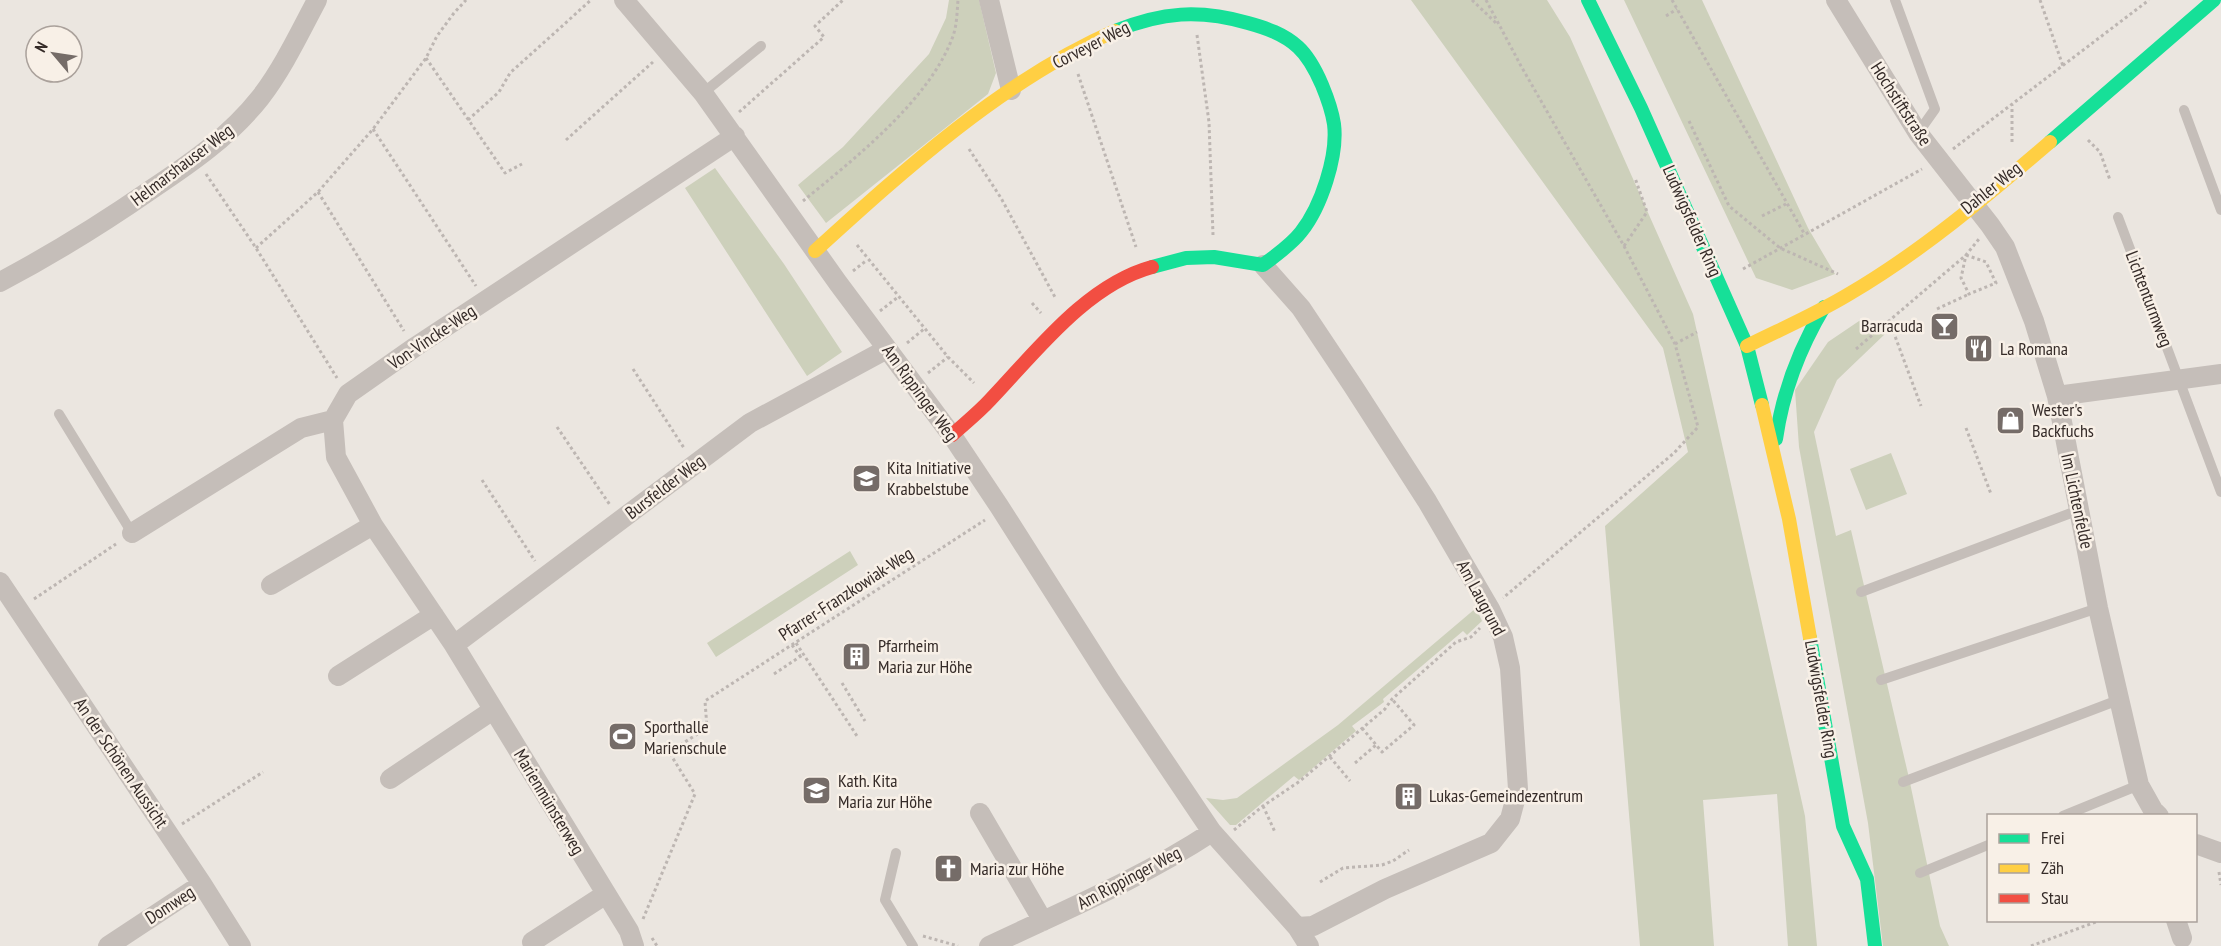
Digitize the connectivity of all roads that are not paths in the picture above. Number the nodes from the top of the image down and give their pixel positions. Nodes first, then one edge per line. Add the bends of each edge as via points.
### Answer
1 (317, 0) edge
2 (624, 0) edge
3 (990, 0) edge
4 (1588, 0) edge
5 (1836, 0) edge
6 (1895, 0) edge
7 (2214, 0) edge
8 (761, 46) dead end
9 (1011, 90) junction
10 (704, 93) junction
11 (2184, 110) dead end
12 (730, 130) junction
13 (1918, 133) junction
14 (1972, 204) junction
15 (2221, 210) edge
16 (2118, 217) dead end
17 (815, 251) junction
18 (1263, 265) junction
19 (0, 282) edge
20 (1824, 307) junction
21 (1747, 346) junction
22 (887, 349) junction
23 (2221, 374) edge
24 (2180, 381) junction
25 (2057, 396) junction
26 (59, 414) dead end
27 (333, 420) junction
28 (952, 435) junction
29 (1774, 450) junction
30 (2221, 492) edge
31 (2079, 510) junction
32 (373, 525) junction
33 (132, 533) joint
34 (0, 582) edge
35 (271, 585) dead end
36 (1861, 592) dead end
37 (6, 606) edge
38 (2098, 608) junction
39 (434, 615) junction
40 (454, 645) junction
41 (338, 676) dead end
42 (1881, 680) dead end
43 (2121, 699) junction
44 (493, 710) junction
45 (390, 779) dead end
46 (1903, 782) dead end
47 (2139, 785) junction
48 (980, 813) dead end
49 (2068, 814) edge
50 (2155, 814) edge
51 (1843, 826) junction
52 (1216, 836) junction
53 (2197, 844) edge
54 (1987, 846) edge
55 (896, 853) dead end
56 (2221, 853) edge
57 (1847, 872) dead end
58 (1920, 873) dead end
59 (202, 884) junction
60 (606, 894) junction
61 (1043, 921) junction
62 (1297, 927) junction
63 (632, 938) edge
64 (532, 942) dead end
65 (108, 946) edge
66 (241, 946) edge
67 (913, 946) edge
68 (989, 946) edge
69 (1309, 946) edge
70 (1875, 946) edge

1 - 19 street, Helmarshauser Weg via 283,66 231,131 97,227
2 - 10 street, Am Rippinger Weg
3 - 9 street
4 - 21 street, Ludwigsfelder Ring via 1641,108
5 - 13 street, Hochstiftstraße
6 - 13 lane via 1935,109
7 - 14 street, Dahler Weg
8 - 10 lane
9 - 17 street, Corveyer Weg via 884,189
9 - 18 street, Corveyer Weg via 1068,54 1126,25 1160,16 1193,13 1229,17 1293,43 1314,64 1327,94 1334,127 1325,183 1306,225
10 - 12 street, Am Rippinger Weg
11 - 15 lane
12 - 17 street, Am Rippinger Weg
12 - 27 street, Von-Vincke-Weg via 348,394
13 - 14 street, Hochstiftstraße
14 - 20 street, Dahler Weg via 1864,285
14 - 25 street, Im Lichtenfelde via 2005,247
16 - 24 lane, Lichtenturmweg
17 - 22 street, Am Rippinger Weg
18 - 28 street via 1214,256 1186,258 1145,269 1108,287 1068,319
18 - 62 street, Am Laugrund via 1301,308 1353,386 1490,609 1503,637 1510,668 1518,789 1510,819 1491,843 1313,926
20 - 21 street, Dahler Weg
20 - 29 street, Ludwigsfelder Ring via 1786,383
21 - 29 street, Ludwigsfelder Ring
22 - 28 street, Am Rippinger Weg
22 - 40 street, Bursfelder Weg via 750,423
23 - 24 street
24 - 25 street
24 - 30 lane, Lichtenturmweg
25 - 31 street, Im Lichtenfelde
26 - 33 lane
27 - 32 street, Marienmünsterweg via 336,457
27 - 33 street via 301,428
28 - 52 street, Am Rippinger Weg via 1111,682
29 - 51 street, Ludwigsfelder Ring
31 - 36 lane
31 - 38 street, Im Lichtenfelde
32 - 35 street
32 - 39 street, Marienmünsterweg
34 - 37 street, An der Schönen Aussicht
37 - 59 street, An der Schönen Aussicht
38 - 42 lane
38 - 43 street, Im Lichtenfelde
39 - 40 street, Marienmünsterweg
39 - 41 street
40 - 44 street, Marienmünsterweg
43 - 46 lane
43 - 47 street, Im Lichtenfelde
44 - 45 street
44 - 60 street, Marienmünsterweg
47 - 49 lane
47 - 50 street, Im Lichtenfelde
48 - 61 street
51 - 57 street
51 - 70 street, Ludwigsfelder Ring via 1867,879
52 - 61 street, Am Rippinger Weg
52 - 62 street, Am Rippinger Weg
53 - 56 street
54 - 58 lane
55 - 67 lane via 885,900
59 - 65 street, Domweg
59 - 66 street, An der Schönen Aussicht
60 - 63 street, Marienmünsterweg
60 - 64 street
61 - 68 street, Am Rippinger Weg
62 - 69 street, Am Rippinger Weg

